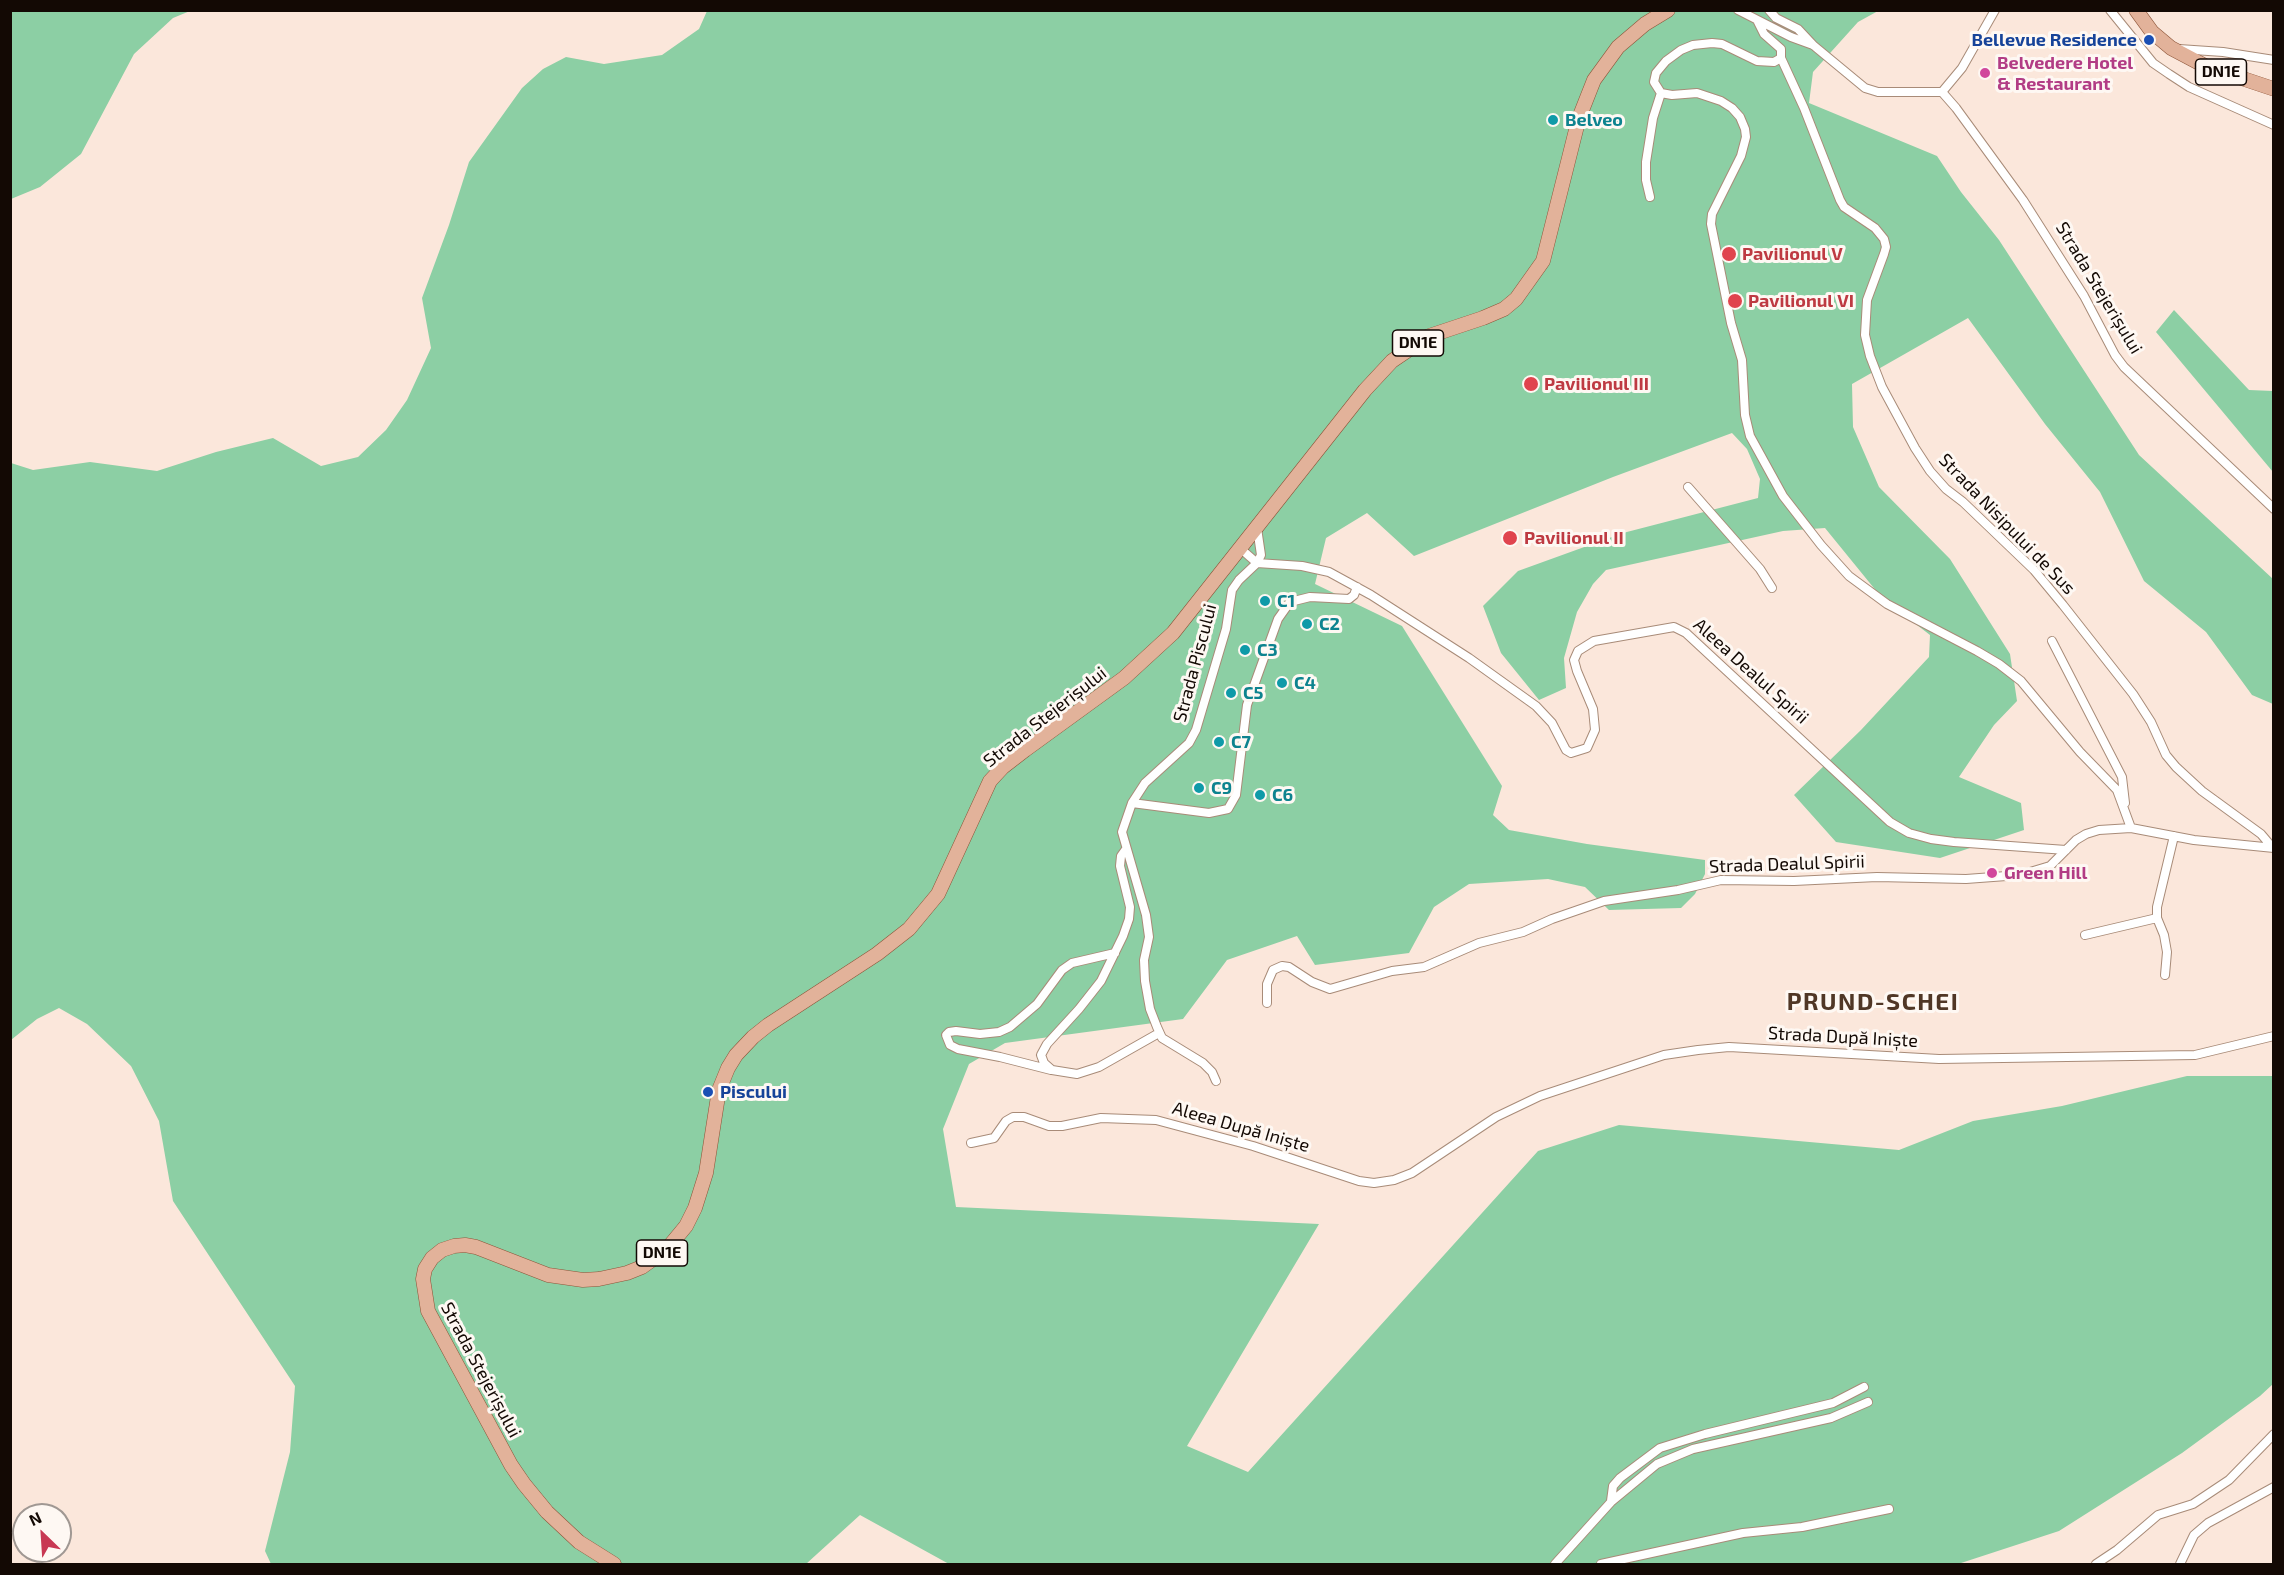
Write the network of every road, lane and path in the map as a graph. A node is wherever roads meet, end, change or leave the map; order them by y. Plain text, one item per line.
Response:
1 (1668, 10) edge
2 (1737, 10) edge
3 (1769, 10) edge
4 (1995, 10) edge
5 (2110, 10) edge
6 (2136, 10) edge
7 (1758, 22) junction
8 (1813, 45) junction
9 (2171, 48) junction
10 (1781, 58) junction
11 (2274, 60) edge
12 (2274, 89) edge
13 (1942, 92) junction
14 (1661, 93) junction
15 (2274, 125) edge
16 (1650, 197) dead end
17 (1688, 487) dead end
18 (2274, 509) edge
19 (1257, 528) junction
20 (1241, 549) junction
21 (1257, 563) junction
22 (1357, 587) junction
23 (1772, 588) dead end
24 (2052, 641) dead end
25 (1132, 803) junction
26 (2125, 809) junction
27 (2131, 828) junction
28 (2174, 836) junction
29 (2273, 847) edge
30 (1126, 849) junction
31 (2066, 850) junction
32 (2157, 918) junction
33 (2085, 935) dead end
34 (1115, 953) junction
35 (2165, 975) dead end
36 (1267, 1003) dead end
37 (1159, 1033) junction
38 (2274, 1036) edge
39 (1052, 1070) junction
40 (1216, 1082) dead end
41 (972, 1143) dead end
42 (1433, 1159) joint
43 (1864, 1387) dead end
44 (1868, 1402) dead end
45 (2274, 1434) edge
46 (2274, 1487) edge
47 (1611, 1502) junction
48 (1889, 1509) dead end
49 (614, 1564) edge
50 (1555, 1564) edge
51 (1601, 1564) edge
52 (2096, 1564) edge
53 (2180, 1564) edge

1 - 19 main road, Strada Stejerișului / DN1E
2 - 7 street
3 - 8 street
4 - 13 street
5 - 15 street
6 - 9 main road, DN1E
7 - 8 street
7 - 10 street, Strada Nisipului de Sus
8 - 13 street
9 - 11 street
9 - 12 main road, DN1E
10 - 14 street
10 - 29 street, Strada Nisipului de Sus
13 - 18 street, Strada Stejerișului
14 - 16 street
14 - 26 street
17 - 23 street
19 - 20 main road, Strada Stejerișului / DN1E
19 - 21 street
20 - 21 street
20 - 49 main road, Strada Stejerișului / DN1E
21 - 22 street, Aleea Dealul Spirii
21 - 25 street, Strada Piscului
22 - 25 street
22 - 31 street, Aleea Dealul Spirii
24 - 26 street
25 - 30 street, Strada Piscului
26 - 27 street
27 - 28 street, Strada Dealul Spirii
27 - 31 street, Strada Dealul Spirii
28 - 29 street, Strada Dealul Spirii
28 - 32 street
30 - 34 street
30 - 37 street, Strada Piscului
31 - 36 street, Strada Dealul Spirii
32 - 33 street
32 - 35 street
34 - 39 street
34 - 39 street
37 - 39 street
37 - 40 street
38 - 42 street, Strada După Iniște
41 - 42 street, Aleea După Iniște
43 - 47 street
44 - 47 street
45 - 52 street
46 - 53 street
47 - 50 street
48 - 51 street

